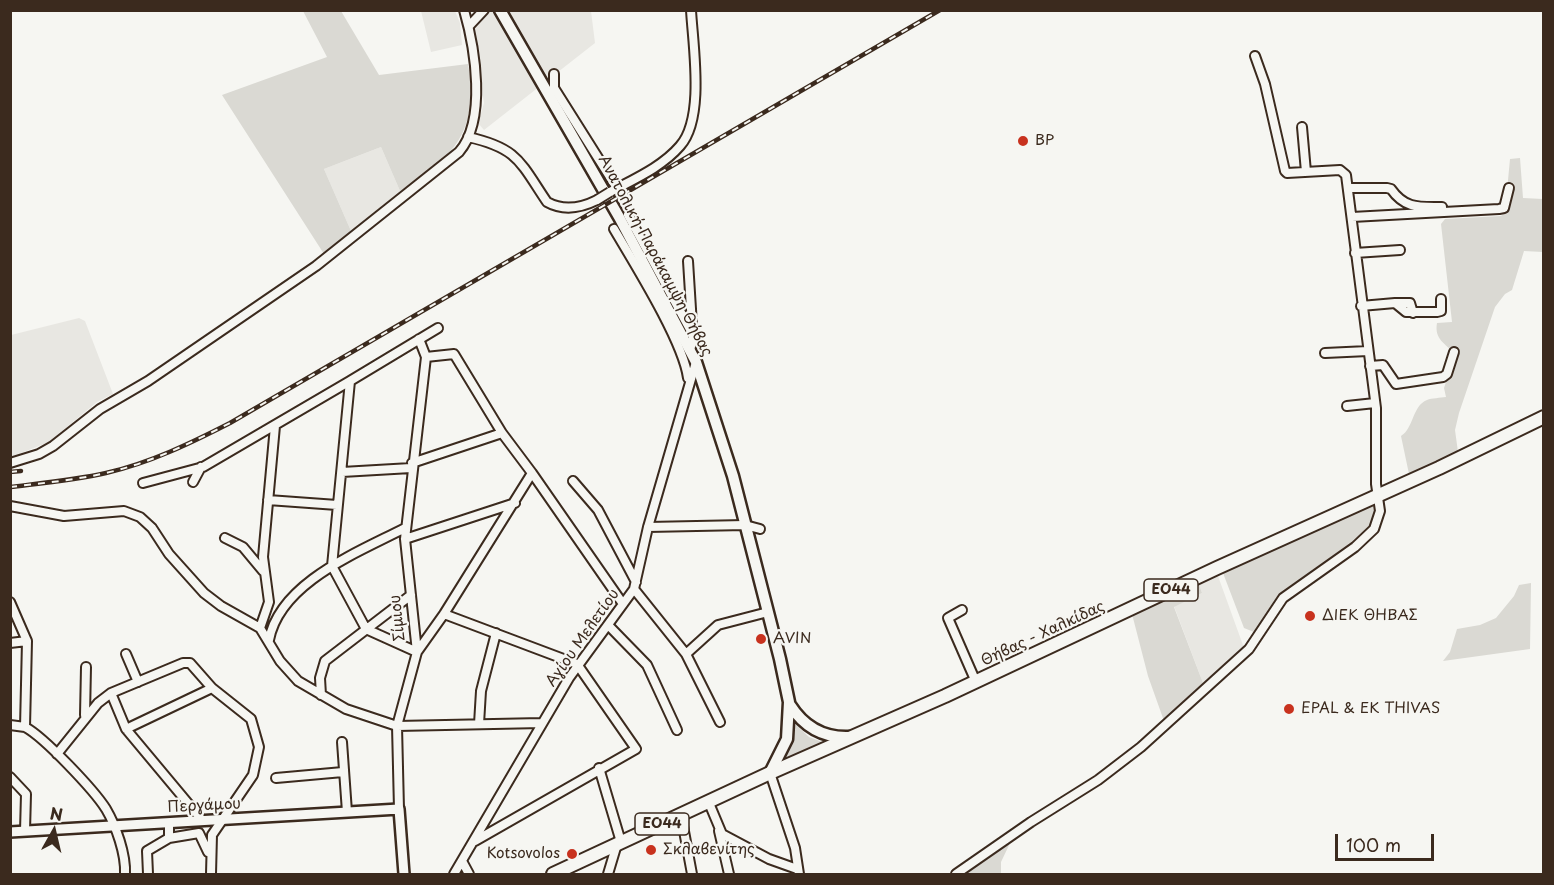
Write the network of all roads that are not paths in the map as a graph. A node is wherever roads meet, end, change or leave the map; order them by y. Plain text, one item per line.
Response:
1 (464, 10) edge
2 (484, 10) edge
3 (500, 10) edge
4 (691, 10) edge
5 (469, 26) junction
6 (1255, 56) dead end
7 (554, 74) dead end
8 (1302, 127) dead end
9 (468, 137) junction
10 (1306, 172) junction
11 (1348, 188) junction
12 (1509, 188) dead end
13 (614, 190) junction
14 (1442, 206) junction
15 (628, 215) dead end
16 (1352, 217) junction
17 (614, 229) dead end
18 (1400, 250) dead end
19 (1355, 253) junction
20 (688, 261) dead end
21 (1442, 299) dead end
22 (1361, 306) junction
23 (438, 328) dead end
24 (692, 333) junction
25 (419, 339) junction
26 (690, 349) junction
27 (1368, 351) junction
28 (1454, 352) dead end
29 (1325, 353) dead end
30 (426, 357) junction
31 (696, 362) junction
32 (1370, 366) junction
33 (350, 381) junction
34 (688, 381) junction
35 (1375, 403) junction
36 (1347, 406) dead end
37 (1544, 417) edge
38 (275, 426) junction
39 (502, 433) junction
40 (10, 464) edge
41 (412, 465) junction
42 (201, 467) junction
43 (342, 472) junction
44 (532, 473) junction
45 (573, 481) dead end
46 (193, 482) dead end
47 (143, 483) dead end
48 (1378, 494) junction
49 (268, 500) junction
50 (515, 502) junction
51 (338, 505) junction
52 (10, 506) edge
53 (745, 525) junction
54 (648, 527) junction
55 (405, 528) junction
56 (760, 529) dead end
57 (225, 538) dead end
58 (405, 539) junction
59 (332, 566) junction
60 (263, 571) junction
61 (635, 586) junction
62 (411, 595) junction
63 (10, 602) edge
64 (623, 604) junction
65 (962, 610) dead end
66 (768, 612) junction
67 (444, 614) junction
68 (609, 626) junction
69 (260, 628) junction
70 (366, 629) junction
71 (496, 633) junction
72 (269, 640) junction
73 (27, 641) junction
74 (10, 643) edge
75 (417, 652) junction
76 (126, 654) dead end
77 (686, 654) junction
78 (578, 664) junction
79 (86, 667) dead end
80 (138, 682) junction
81 (976, 682) junction
82 (212, 688) junction
83 (111, 693) junction
84 (321, 695) junction
85 (789, 702) junction
86 (85, 715) junction
87 (720, 722) dead end
88 (542, 723) junction
89 (479, 724) junction
90 (10, 725) edge
91 (397, 726) junction
92 (25, 727) junction
93 (126, 729) junction
94 (677, 730) dead end
95 (853, 737) junction
96 (342, 742) dead end
97 (57, 754) junction
98 (599, 768) junction
99 (343, 772) junction
100 (770, 773) junction
101 (10, 777) edge
102 (276, 778) dead end
103 (709, 803) junction
104 (399, 809) junction
105 (347, 812) junction
106 (681, 815) junction
107 (221, 819) junction
108 (202, 820) junction
109 (168, 823) junction
110 (114, 826) junction
111 (25, 831) junction
112 (719, 831) junction
113 (10, 832) edge
114 (169, 838) junction
115 (474, 842) junction
116 (619, 843) junction
117 (210, 856) junction
118 (462, 861) junction
119 (798, 872) edge
120 (125, 874) edge
121 (148, 874) edge
122 (211, 874) edge
123 (404, 874) edge
124 (454, 874) edge
125 (469, 874) edge
126 (553, 874) edge
127 (608, 874) edge
128 (692, 874) edge
129 (729, 874) edge
130 (956, 874) edge

1 - 5 street
2 - 5 street
3 - 26 main road, Ανατολική Παράκαμψη Θήβας
4 - 13 street
5 - 9 street
6 - 10 street
7 - 13 street
8 - 10 street
9 - 13 street, bridge
9 - 40 street
10 - 11 street
11 - 14 street
11 - 16 street
12 - 14 street
14 - 16 street
15 - 24 street
16 - 19 street
17 - 34 street
18 - 19 street
19 - 22 street
20 - 24 street
21 - 22 street
22 - 27 street
23 - 25 street
24 - 26 street
25 - 30 street
25 - 33 street
26 - 31 main road, Ανατολική Παράκαμψη Θήβας
27 - 29 street
27 - 32 street
28 - 32 street
30 - 39 street
30 - 41 street, Σίμιου
31 - 34 street, Αγίου Μελετίου
31 - 53 main road, Ανατολική Παράκαμψη Θήβας
32 - 35 street
33 - 38 street
33 - 43 street
34 - 54 street, Αγίου Μελετίου
35 - 36 street
35 - 48 street
37 - 48 main road, Θήβας - Χαλκίδας / ΕΟ44
38 - 42 street
38 - 49 street
39 - 41 street
39 - 44 street
41 - 43 street
41 - 55 street, Σίμιου
42 - 46 street
42 - 47 street
43 - 51 street
44 - 50 street
44 - 64 street
45 - 61 street
48 - 81 main road, Θήβας - Χαλκίδας / ΕΟ44
48 - 130 street
49 - 51 street
49 - 60 street
50 - 58 street
50 - 67 street
51 - 59 street
52 - 69 street
53 - 54 street
53 - 56 street
53 - 66 main road, Ανατολική Παράκαμψη Θήβας
54 - 61 street, Αγίου Μελετίου
55 - 58 street, Σίμιου
55 - 59 street
57 - 60 street
58 - 62 street, Σίμιου
59 - 70 street
59 - 72 street
60 - 69 street
61 - 64 street, Αγίου Μελετίου
61 - 77 street
62 - 70 street
62 - 75 street, Σίμιου
63 - 73 street
64 - 68 street, Αγίου Μελετίου
65 - 81 street
66 - 77 street
66 - 85 main road, Ανατολική Παράκαμψη Θήβας
67 - 71 street
67 - 75 street
68 - 78 street, Αγίου Μελετίου
68 - 94 street
69 - 72 street
70 - 75 street
70 - 84 street
71 - 78 street
71 - 89 street
72 - 84 street
73 - 74 street
73 - 92 street
75 - 91 street, Σίμιου
76 - 80 street
77 - 87 street
78 - 88 street, Αγίου Μελετίου
78 - 98 street
79 - 86 street
80 - 82 street
80 - 83 street
81 - 95 main road, Θήβας - Χαλκίδας / ΕΟ44
82 - 93 street
82 - 107 street
83 - 86 street
83 - 93 street
84 - 91 street
85 - 95 main road
85 - 100 main road, Ανατολική Παράκαμψη Θήβας
86 - 97 street
88 - 89 street
88 - 115 street, Αγίου Μελετίου
89 - 91 street
90 - 92 street
91 - 104 street, Σίμιου
92 - 97 street
93 - 108 street
95 - 100 main road, Θήβας - Χαλκίδας / ΕΟ44
96 - 99 street
97 - 110 street
98 - 115 street
98 - 116 street
99 - 102 street
99 - 105 street
100 - 103 main road, Θήβας - Χαλκίδας / ΕΟ44
100 - 119 street
101 - 111 street
103 - 106 main road, Θήβας - Χαλκίδας / ΕΟ44
103 - 112 street
104 - 105 street, Περγάμου
104 - 123 street, Σίμιου
105 - 107 street, Περγάμου
106 - 116 main road, Θήβας - Χαλκίδας / ΕΟ44
106 - 128 street
107 - 108 street, Περγάμου
107 - 117 street
108 - 109 street, Περγάμου
109 - 110 street, Περγάμου
109 - 114 street
110 - 111 street, Περγάμου
110 - 120 street
111 - 113 street, Περγάμου
112 - 119 street
112 - 129 street
114 - 117 street
114 - 121 street
115 - 118 street, Αγίου Μελετίου
116 - 126 main road, Θήβας - Χαλκίδας / ΕΟ44
116 - 127 street
117 - 122 street
118 - 124 street, Αγίου Μελετίου
118 - 125 street

